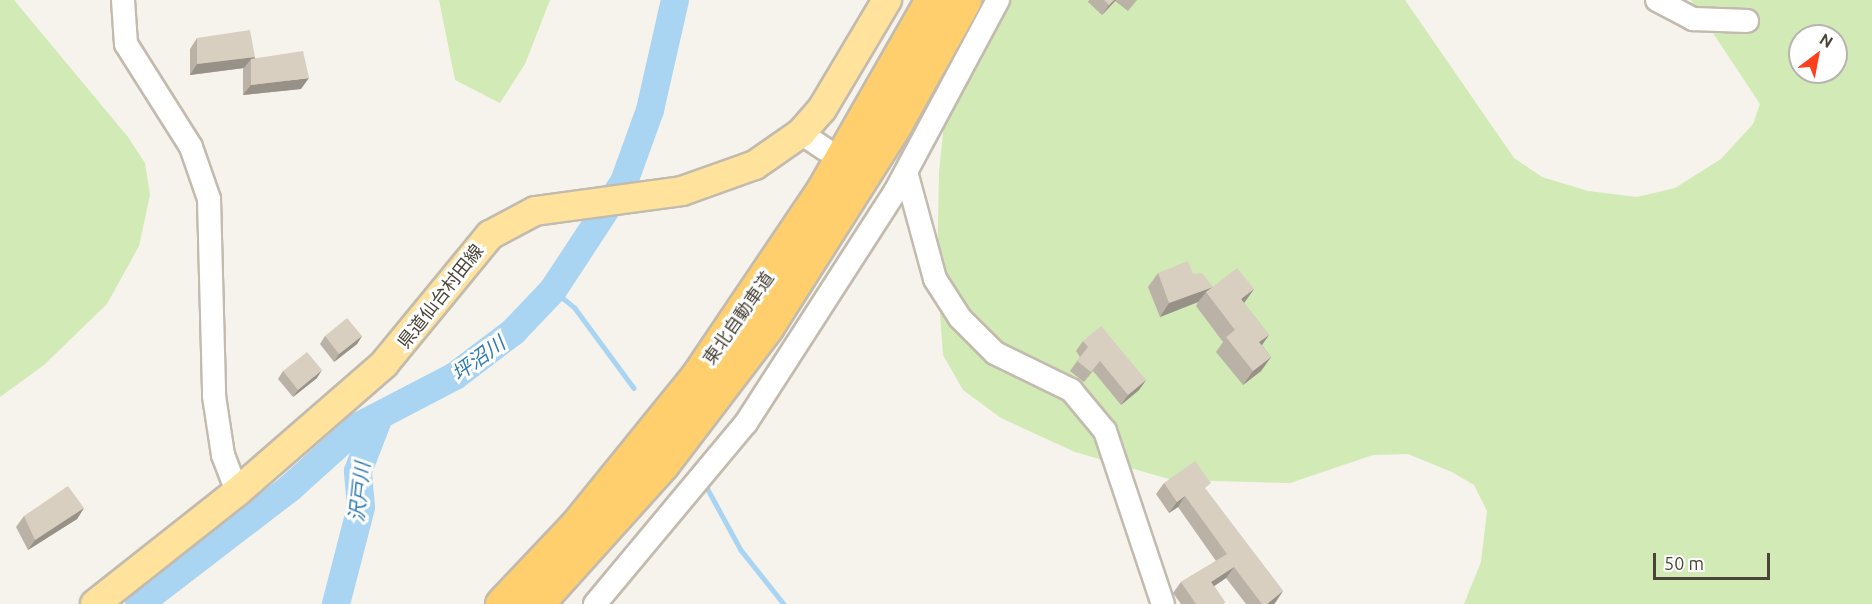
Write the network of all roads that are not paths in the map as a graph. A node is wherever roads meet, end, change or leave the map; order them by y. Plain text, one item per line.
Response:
1 (123, 0) edge
2 (887, 0) edge
3 (932, 0) edge
4 (964, 0) edge
5 (998, 0) edge
6 (1657, 0) edge
7 (1747, 21) dead end
8 (801, 132) junction
9 (825, 148) dead end
10 (906, 172) junction
11 (237, 492) junction
12 (95, 604) edge
13 (502, 604) edge
14 (536, 604) edge
15 (595, 604) edge
16 (1163, 604) edge

1 - 11 street
2 - 8 main road, 県道仙台村田線
3 - 13 highway, 東北自動車道
4 - 14 highway, 東北自動車道
5 - 10 street
6 - 7 street
8 - 9 street
8 - 11 main road, 県道仙台村田線
10 - 15 street
10 - 16 street
11 - 12 main road, 県道仙台村田線

